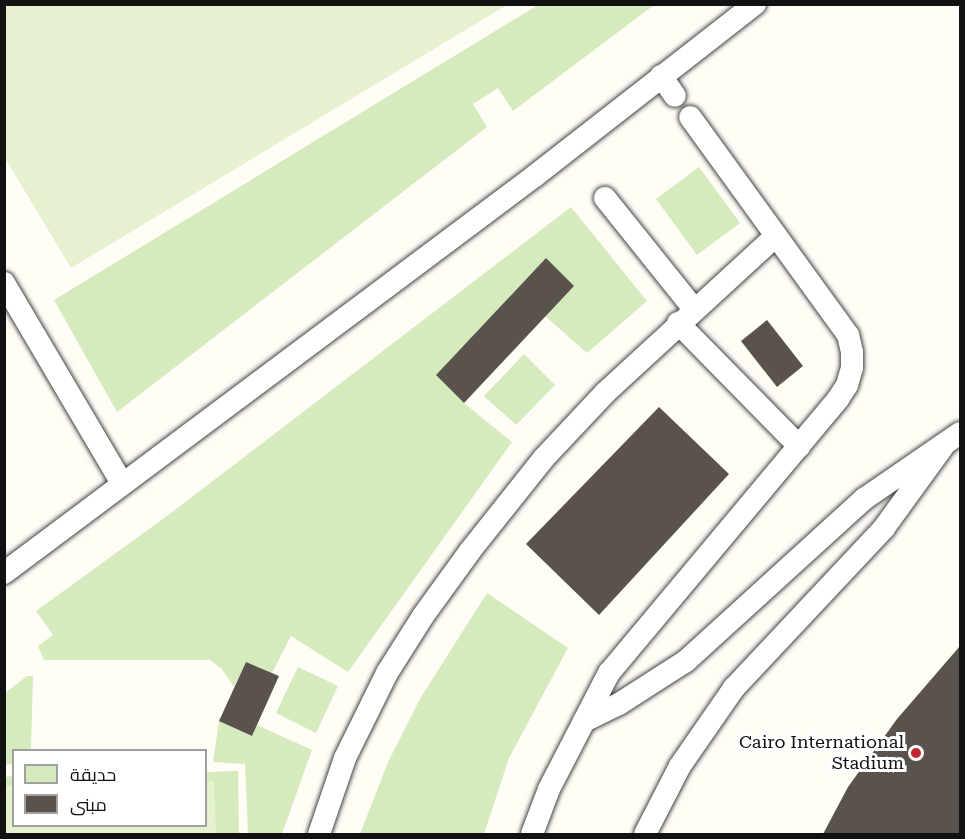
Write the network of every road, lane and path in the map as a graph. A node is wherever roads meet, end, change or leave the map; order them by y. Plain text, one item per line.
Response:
1 (755, 4) edge
2 (661, 76) junction
3 (675, 96) dead end
4 (690, 117) dead end
5 (604, 198) dead end
6 (776, 236) junction
7 (4, 283) edge
8 (686, 316) junction
9 (952, 439) edge
10 (799, 446) junction
11 (122, 483) junction
12 (4, 573) edge
13 (584, 721) junction
14 (319, 834) edge
15 (532, 834) edge
16 (645, 834) edge

1 - 2 lane
2 - 3 lane
2 - 11 lane
4 - 6 lane
5 - 8 lane
6 - 8 lane
6 - 10 lane
7 - 11 lane
8 - 10 lane
8 - 14 lane
9 - 13 lane
9 - 16 lane
10 - 13 lane
11 - 12 lane
13 - 15 lane

